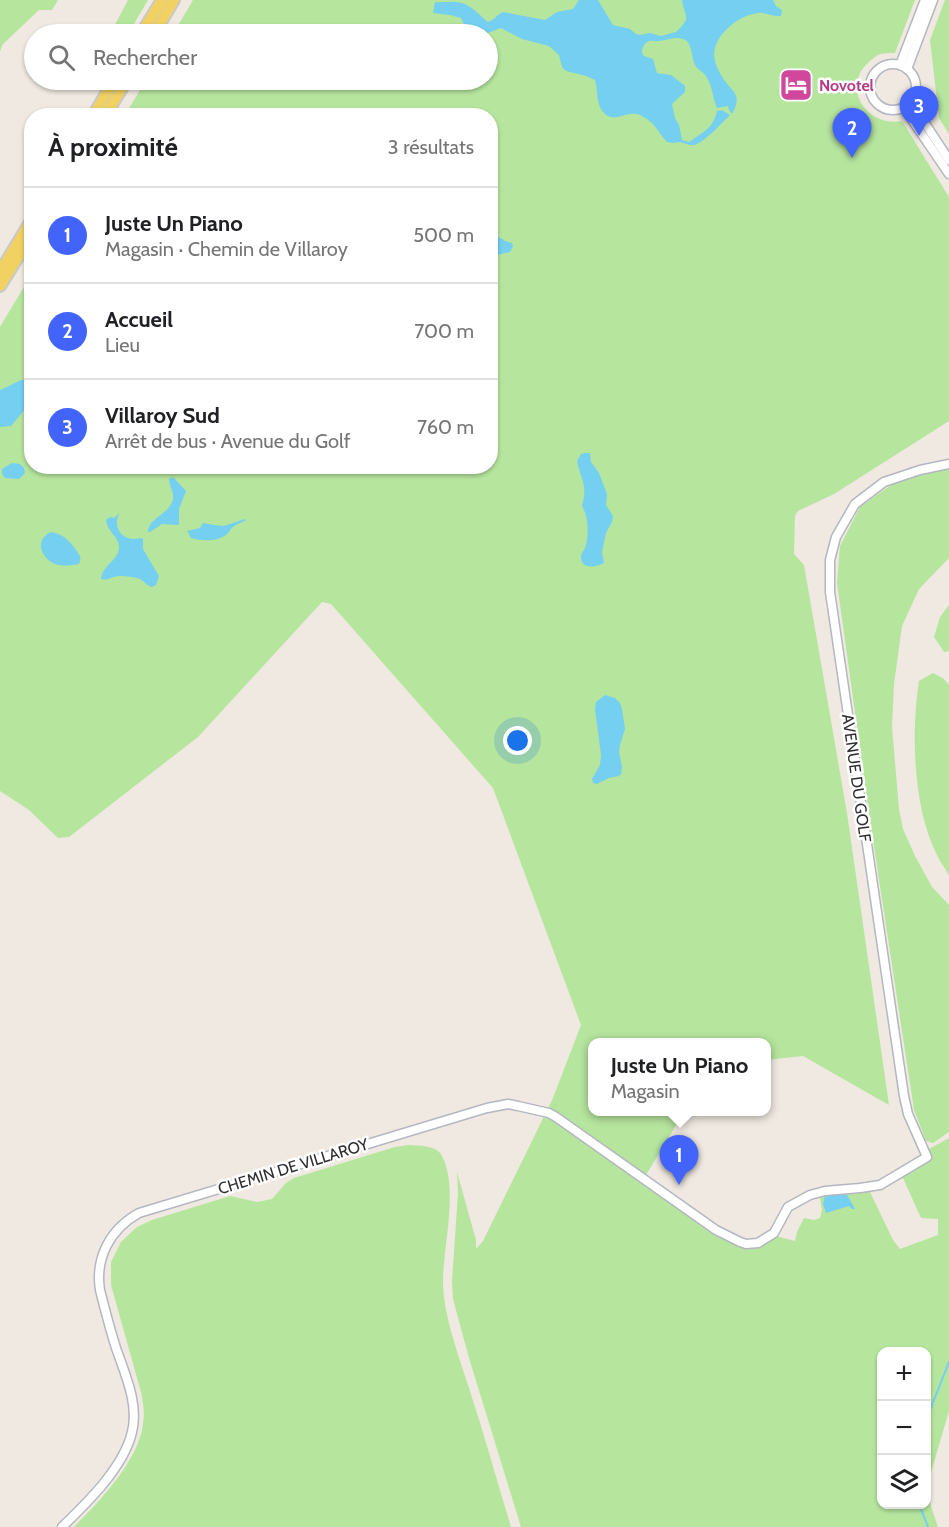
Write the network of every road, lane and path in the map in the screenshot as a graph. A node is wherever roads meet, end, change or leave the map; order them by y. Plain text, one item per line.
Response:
1 (162, 0) edge
2 (174, 0) edge
3 (925, 0) edge
4 (933, 0) edge
5 (147, 24) edge
6 (160, 24) edge
7 (903, 67) junction
8 (108, 90) edge
9 (121, 90) edge
10 (908, 105) junction
11 (98, 108) edge
12 (110, 108) edge
13 (949, 160) edge
14 (949, 174) edge
15 (24, 232) edge
16 (24, 248) edge
17 (0, 272) edge
18 (0, 286) edge
19 (949, 464) edge
20 (763, 1241) joint
21 (62, 1527) edge

1 - 5 main road
2 - 6 main road
3 - 7 street
4 - 7 street
7 - 10 street
7 - 10 street
8 - 11 main road
9 - 12 main road
10 - 13 street
10 - 14 street
15 - 17 main road
16 - 18 main road
19 - 20 street, AVENUE DU GOLF
20 - 21 street, CHEMIN DE VILLAROY

